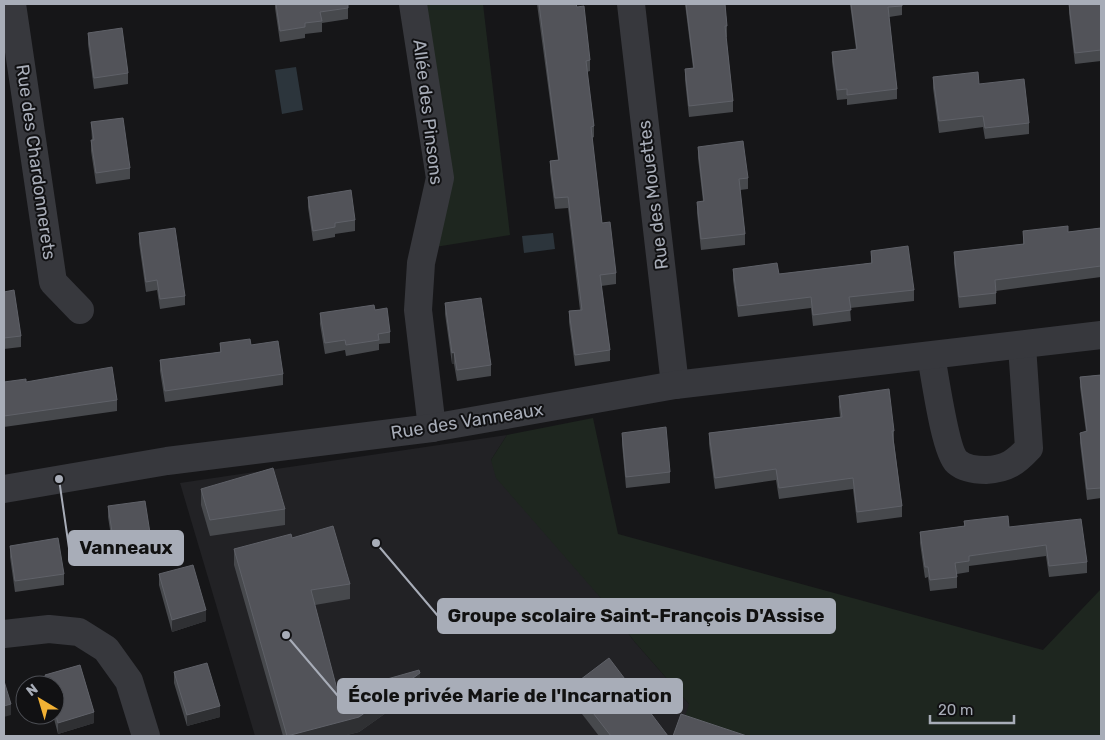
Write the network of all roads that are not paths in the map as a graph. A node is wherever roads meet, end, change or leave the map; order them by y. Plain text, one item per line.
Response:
1 (12, 4) edge
2 (414, 4) edge
3 (631, 4) edge
4 (80, 310) dead end
5 (1101, 336) edge
6 (1022, 346) junction
7 (931, 356) junction
8 (675, 386) junction
9 (432, 428) junction
10 (4, 489) edge
11 (4, 634) edge
12 (146, 736) edge

1 - 4 street, Rue des Chardonnerets
2 - 9 street, Allée des Pinsons
3 - 8 street, Rue des Mouettes
5 - 6 street, Rue des Vanneaux
6 - 7 street, Rue des Vanneaux
6 - 7 street
7 - 8 street, Rue des Vanneaux
8 - 9 street, Rue des Vanneaux
9 - 10 street, Rue des Vanneaux
11 - 12 street

